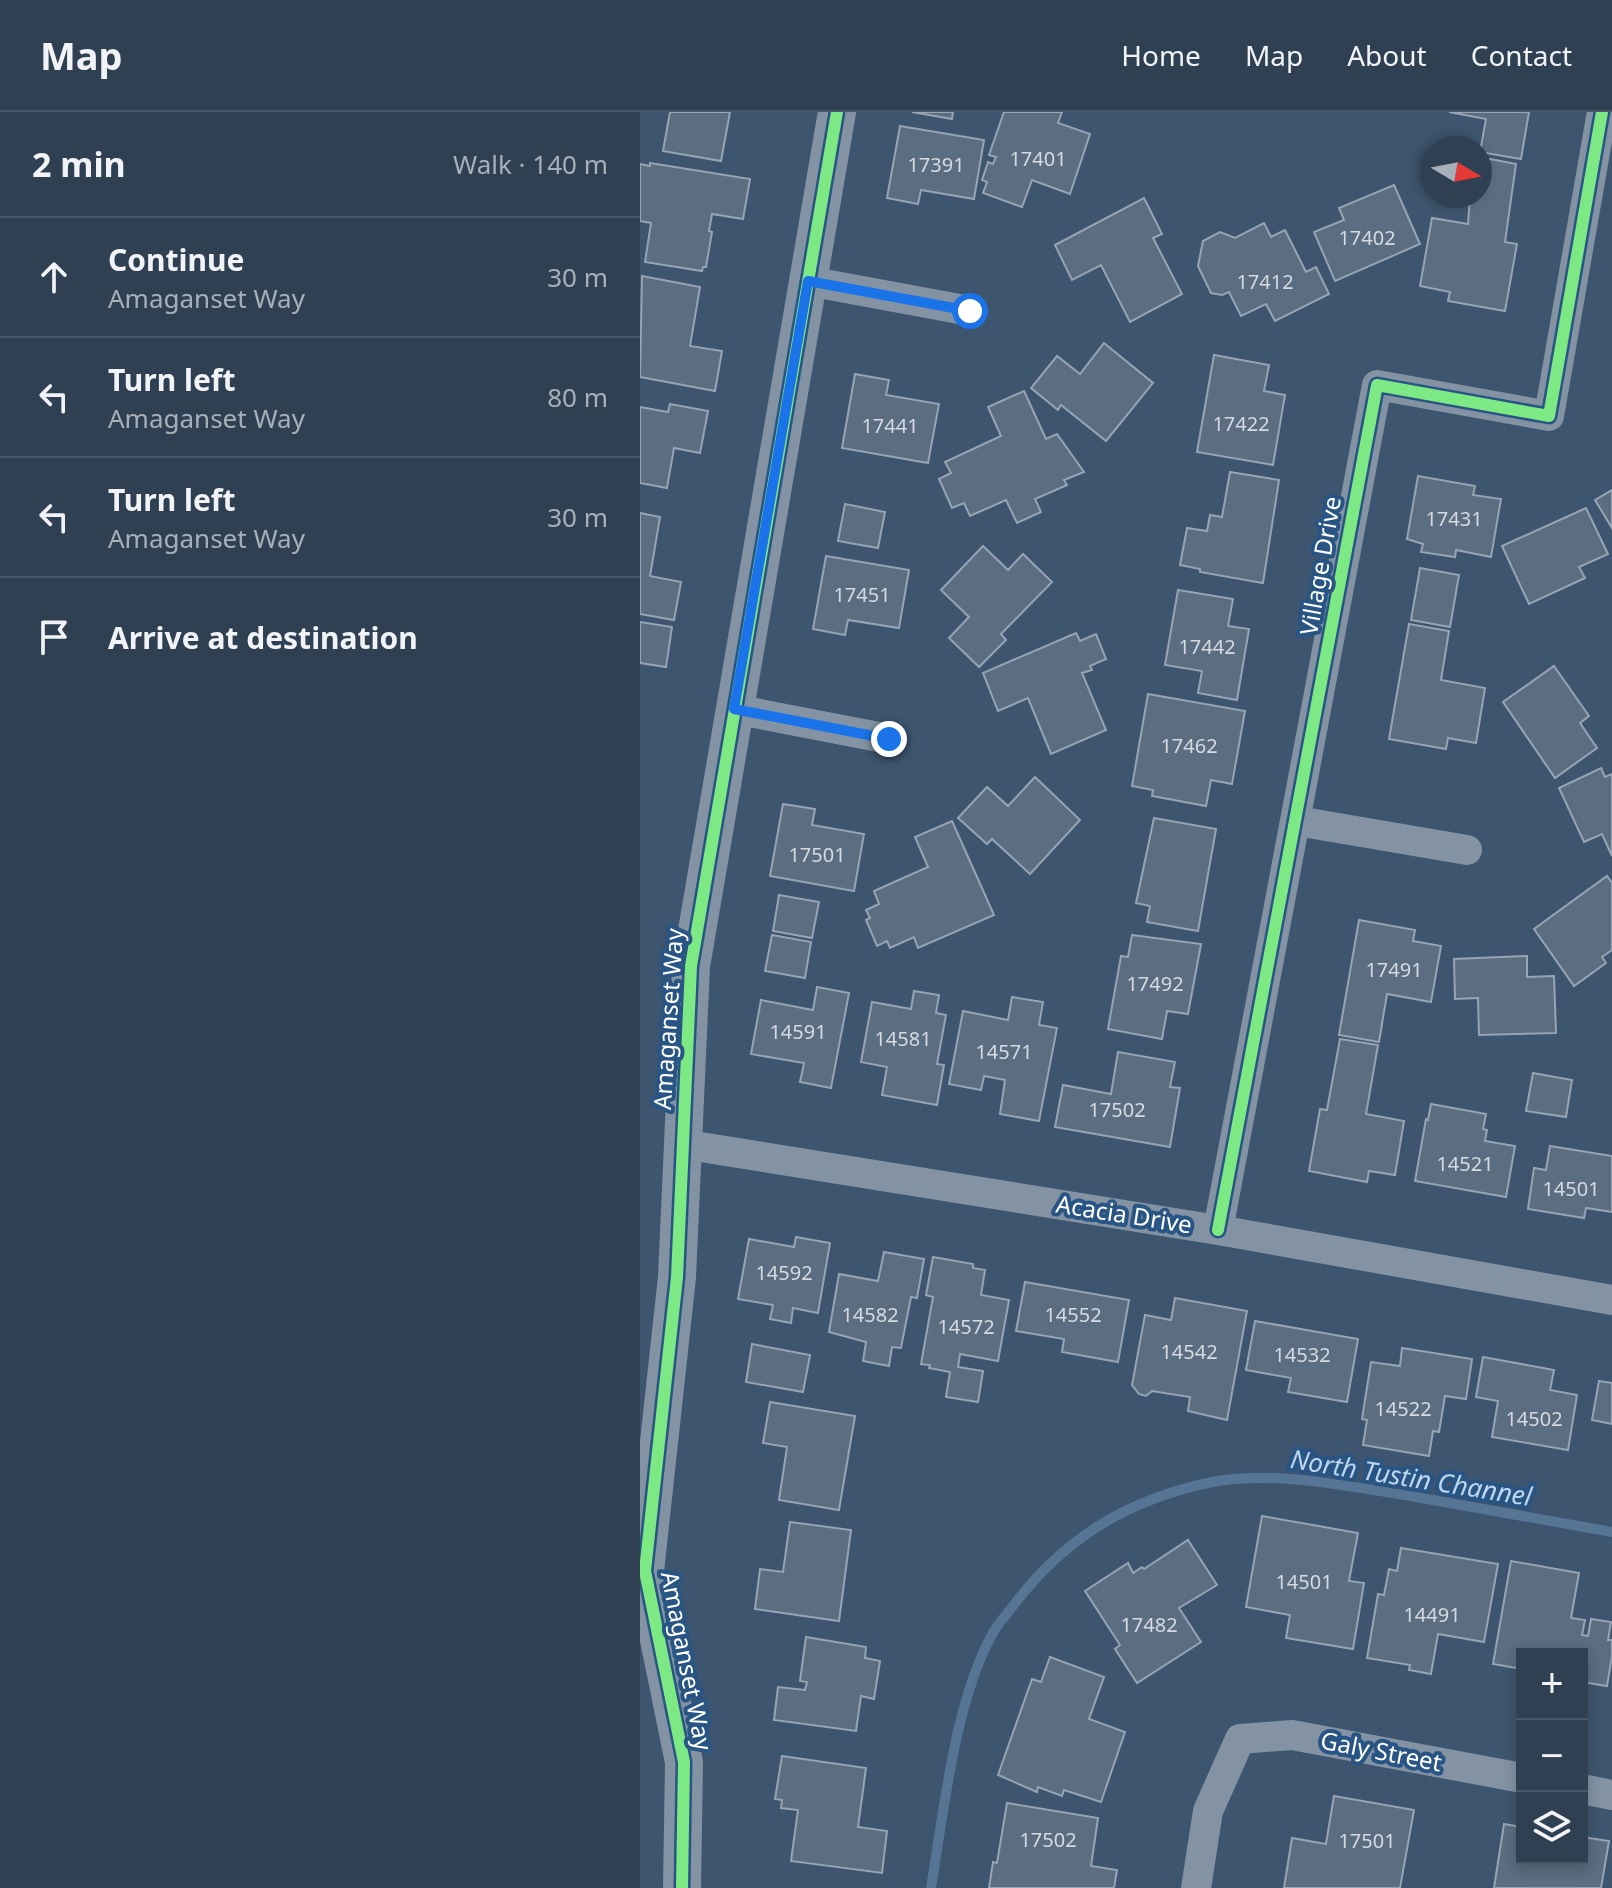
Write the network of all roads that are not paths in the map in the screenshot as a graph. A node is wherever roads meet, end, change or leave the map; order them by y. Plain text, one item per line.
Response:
1 (837, 112) edge
2 (1602, 112) edge
3 (808, 281) junction
4 (970, 311) dead end
5 (734, 709) junction
6 (889, 739) dead end
7 (1297, 821) junction
8 (1467, 850) dead end
9 (682, 1144) junction
10 (1218, 1230) junction
11 (1612, 1300) edge
12 (1516, 1777) edge
13 (1588, 1790) edge
14 (1612, 1795) edge
15 (682, 1888) edge
16 (1196, 1888) edge

1 - 3 street, Amaganset Way
2 - 7 street, Village Drive
3 - 4 street
3 - 5 street, Amaganset Way
5 - 6 street
5 - 9 street, Amaganset Way
7 - 8 street
7 - 10 street, Village Drive
9 - 10 street, Acacia Drive
9 - 15 street, Amaganset Way
10 - 11 street, Acacia Drive
12 - 16 street, Galy Street
13 - 14 street

